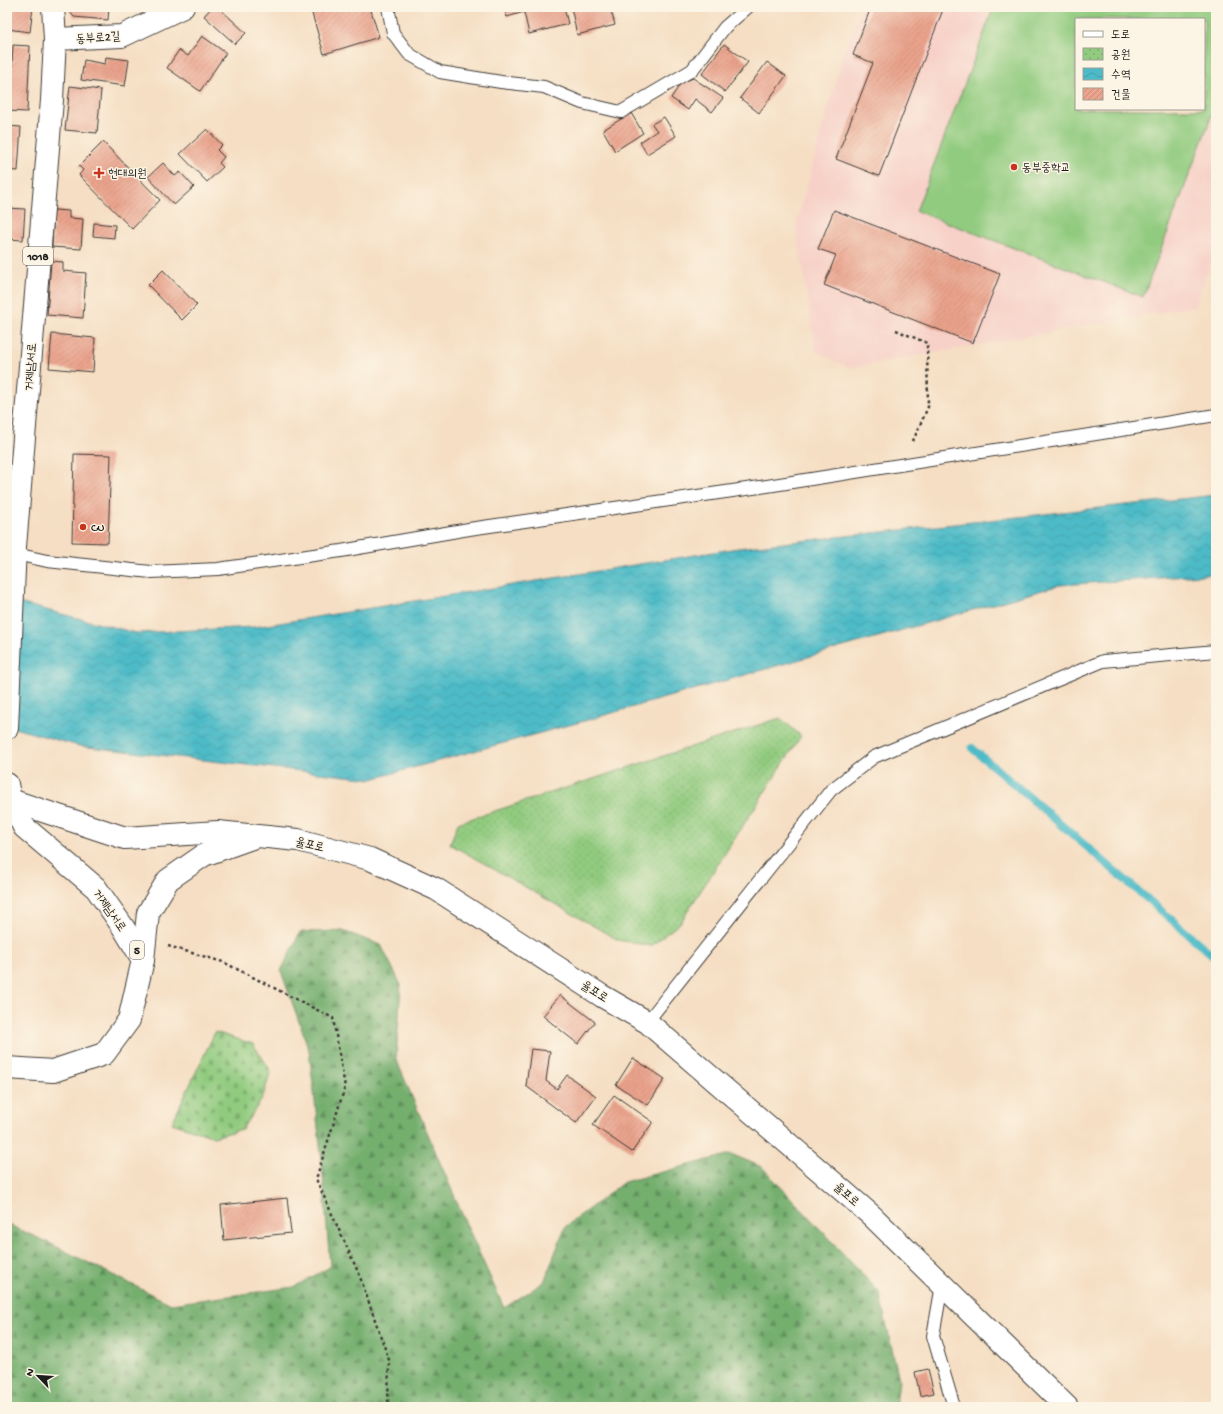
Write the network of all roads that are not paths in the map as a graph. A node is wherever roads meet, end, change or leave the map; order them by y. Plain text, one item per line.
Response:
1 (53, 7) edge
2 (183, 7) edge
3 (388, 7) edge
4 (748, 7) edge
5 (55, 40) junction
6 (1216, 415) edge
7 (13, 502) edge
8 (12, 539) edge
9 (1216, 651) edge
10 (7, 728) edge
11 (9, 792) edge
12 (257, 836) junction
13 (143, 960) junction
14 (647, 1022) junction
15 (7, 1068) edge
16 (942, 1285) junction
17 (954, 1407) edge
18 (1067, 1407) edge

1 - 5 street, 거제남서로 / 1018
2 - 5 street, 동부로2길
3 - 4 lane
5 - 7 street, 거제남서로 / 1018
6 - 8 lane
7 - 8 street, 거제남서로 / 1018
8 - 10 street, 거제남서로
9 - 14 lane
11 - 12 street, 율포로
11 - 13 street, 거제남서로 / 5
12 - 13 street
12 - 14 street, 율포로
13 - 15 street, 5
14 - 16 street, 율포로
16 - 17 lane
16 - 18 street, 율포로

